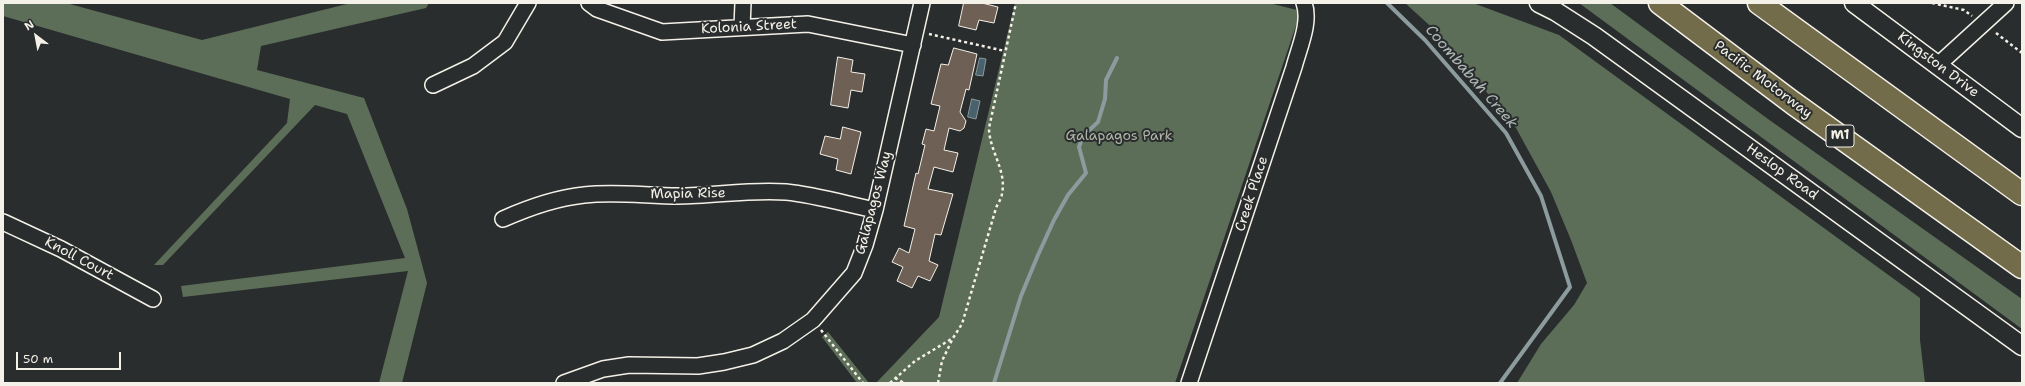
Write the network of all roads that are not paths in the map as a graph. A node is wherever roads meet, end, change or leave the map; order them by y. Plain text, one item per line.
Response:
1 (528, 3) edge
2 (589, 3) edge
3 (743, 3) edge
4 (922, 3) edge
5 (1304, 3) edge
6 (1539, 3) edge
7 (1660, 3) edge
8 (1759, 3) edge
9 (1854, 3) edge
10 (2006, 3) edge
11 (742, 27) junction
12 (914, 38) junction
13 (1938, 65) junction
14 (433, 85) dead end
15 (2022, 128) edge
16 (2022, 194) edge
17 (875, 210) junction
18 (503, 220) dead end
19 (3, 222) edge
20 (2022, 267) edge
21 (153, 299) dead end
22 (2022, 346) edge
23 (564, 383) edge
24 (1189, 383) edge

1 - 14 street
2 - 11 street, Kolonia Street
3 - 11 street
4 - 12 street, Galapagos Way
5 - 24 street, Creek Place
6 - 22 street, Heslop Road
7 - 20 highway, Pacific Motorway / M1
8 - 16 highway
9 - 13 street, Kingston Drive
10 - 13 street
11 - 12 street, Kolonia Street
12 - 17 street, Galapagos Way
13 - 15 street, Kingston Drive
17 - 18 street, Mapia Rise
17 - 23 street, Galapagos Way
19 - 21 street, Knoll Court

